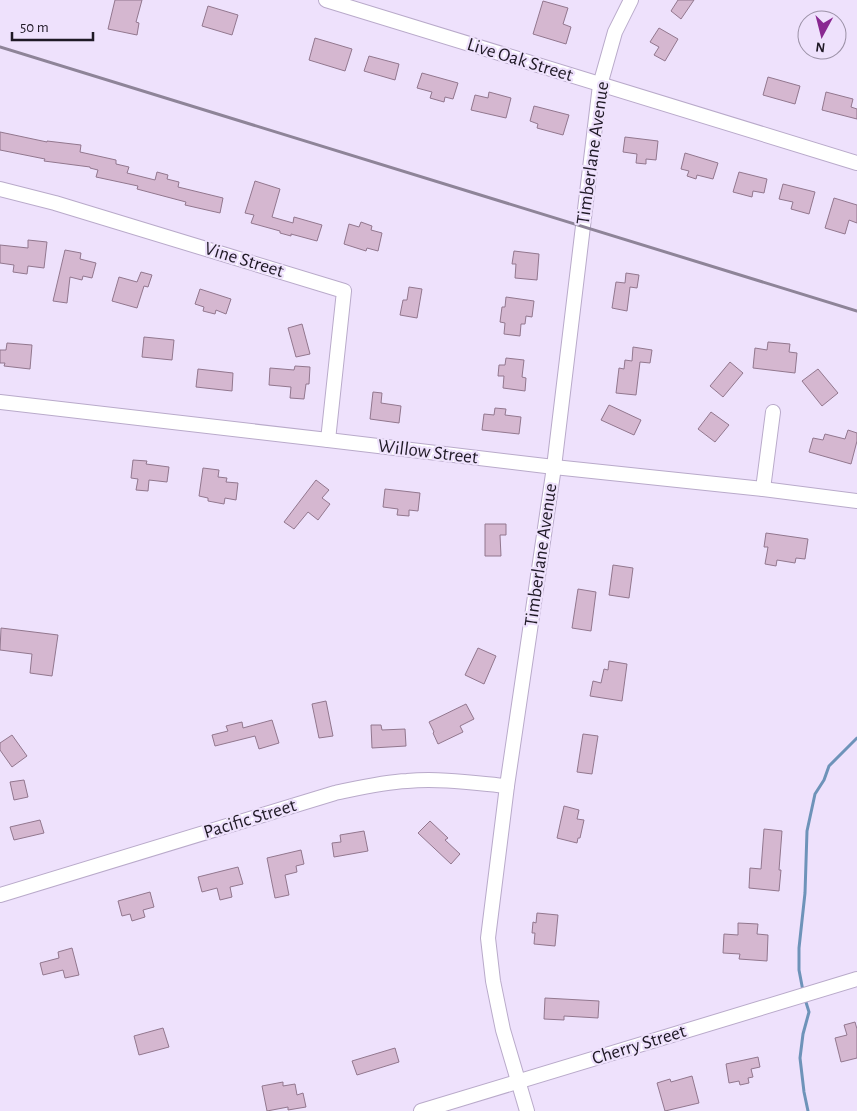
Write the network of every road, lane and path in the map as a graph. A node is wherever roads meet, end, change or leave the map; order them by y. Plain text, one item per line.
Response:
1 (326, 0) edge
2 (631, 0) edge
3 (371, 7) edge
4 (600, 85) junction
5 (857, 164) edge
6 (0, 189) edge
7 (0, 402) edge
8 (773, 412) dead end
9 (328, 440) junction
10 (554, 467) junction
11 (763, 489) junction
12 (857, 500) edge
13 (507, 786) junction
14 (0, 895) edge
15 (857, 979) edge
16 (518, 1082) junction
17 (421, 1111) edge
18 (527, 1111) edge

1 - 3 street, Live Oak Street
2 - 4 street, Timberlane Avenue
3 - 4 street, Live Oak Street
4 - 5 street, Live Oak Street
4 - 10 street, Timberlane Avenue
6 - 9 street, Vine Street
7 - 9 street, Willow Street
8 - 11 street
9 - 10 street, Willow Street
10 - 11 street, Willow Street
10 - 13 street, Timberlane Avenue
11 - 12 street, Willow Street
13 - 14 street, Pacific Street
13 - 16 street, Timberlane Avenue
15 - 16 street, Cherry Street
16 - 17 street, Cherry Street
16 - 18 street, Timberlane Avenue

